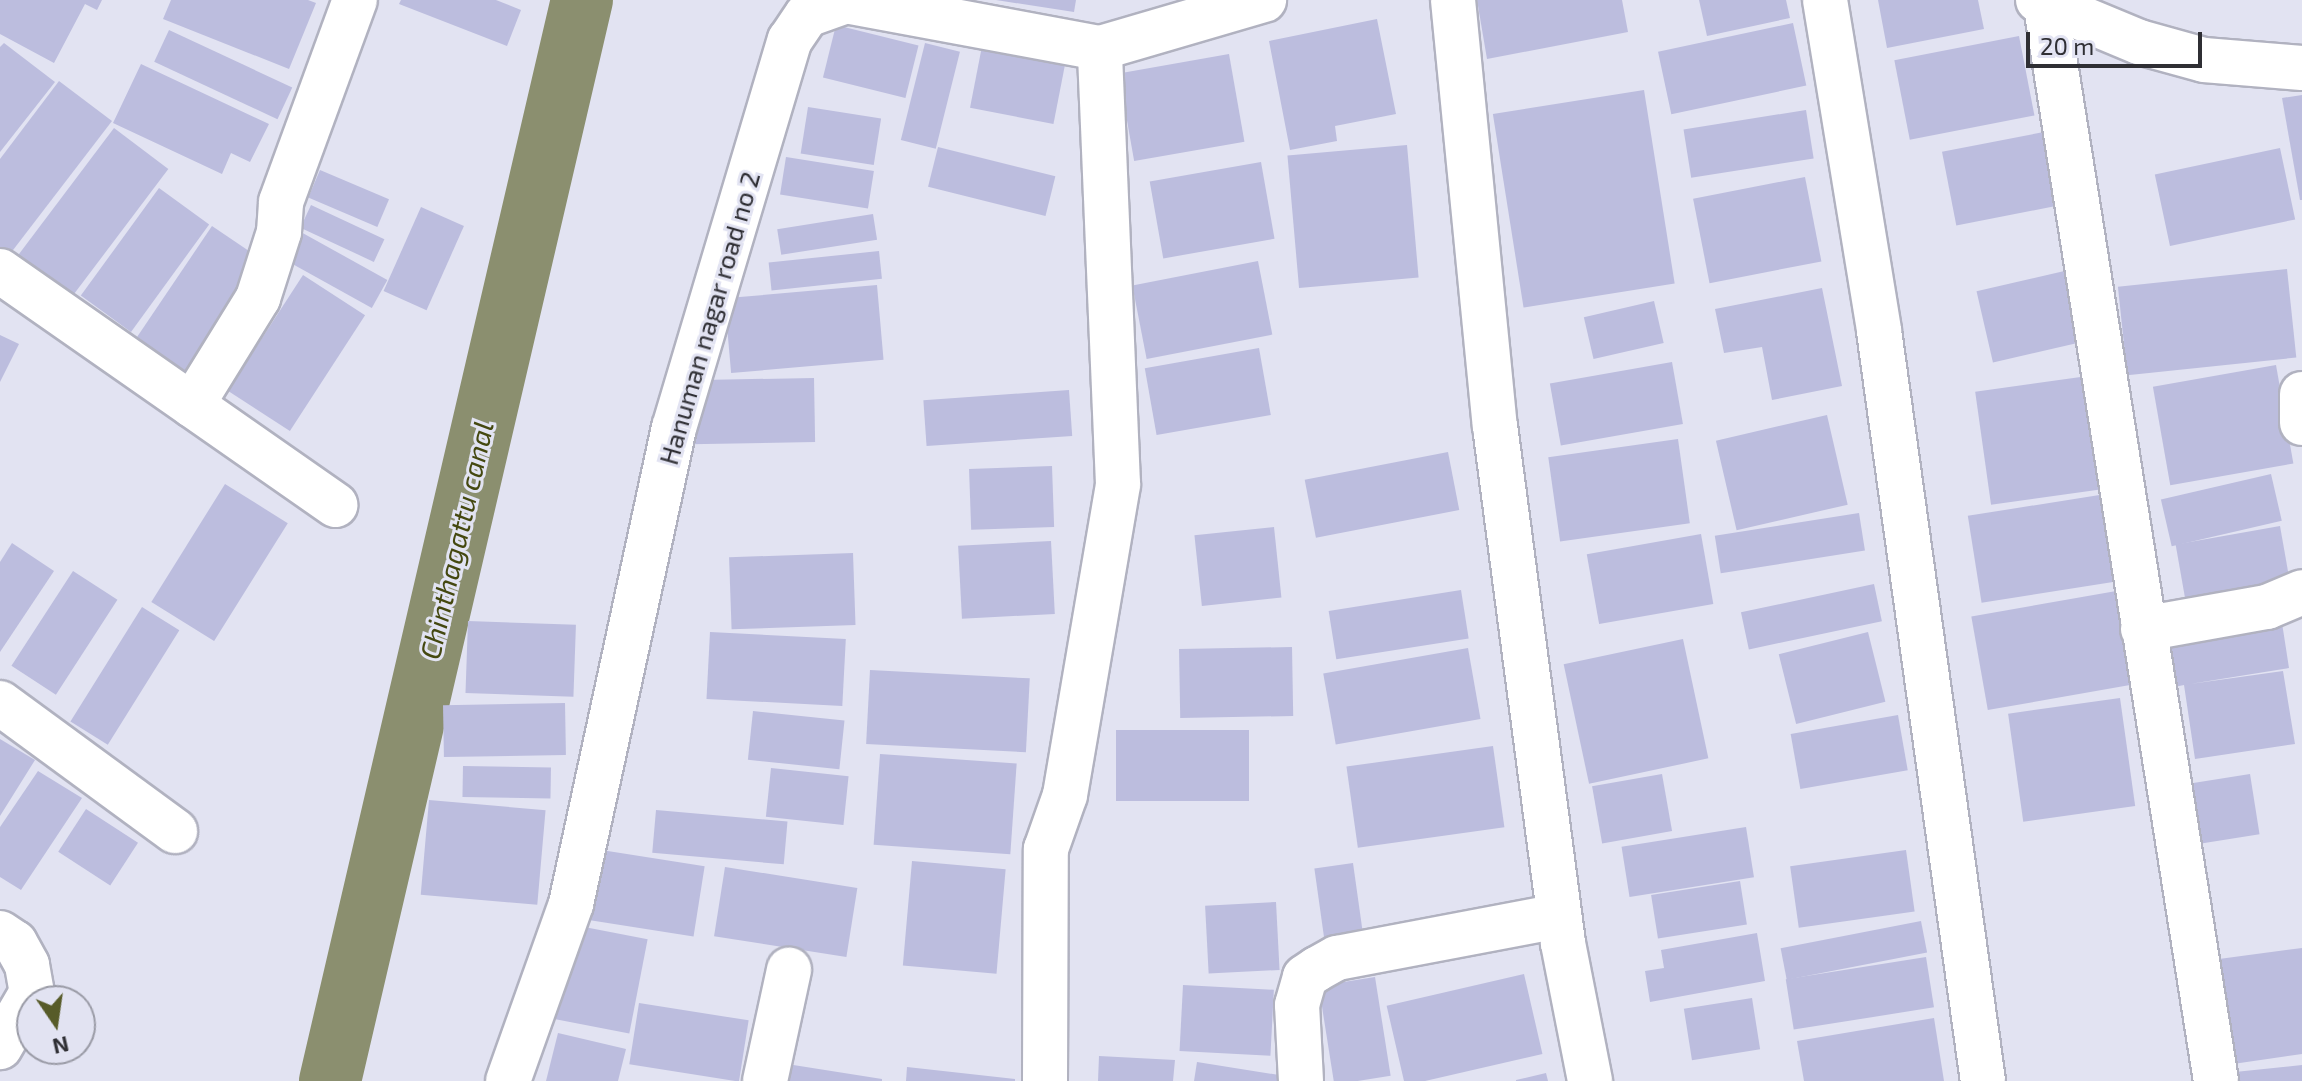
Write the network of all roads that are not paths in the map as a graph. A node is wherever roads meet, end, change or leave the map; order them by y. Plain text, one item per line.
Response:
1 (1264, 0) edge
2 (1453, 0) edge
3 (1825, 0) edge
4 (353, 1) edge
5 (2042, 2) edge
6 (947, 8) edge
7 (1100, 48) junction
8 (2302, 68) edge
9 (0, 271) edge
10 (2302, 394) edge
11 (192, 405) junction
12 (2302, 423) edge
13 (336, 505) dead end
14 (2302, 592) edge
15 (2143, 629) junction
16 (0, 703) edge
17 (175, 831) dead end
18 (1559, 916) junction
19 (0, 933) edge
20 (789, 970) dead end
21 (0, 1047) edge
22 (508, 1081) edge
23 (765, 1081) edge
24 (1045, 1081) edge
25 (1301, 1081) edge
26 (1590, 1081) edge
27 (1983, 1081) edge
28 (2216, 1081) edge

1 - 7 street, Hanuman nagar road no 2
2 - 18 street
3 - 27 street
4 - 11 street
5 - 8 street
5 - 15 street
6 - 7 street, Hanuman nagar road no 2
6 - 22 street, Hanuman nagar road no 2
7 - 24 street
9 - 11 street
10 - 12 street
11 - 13 street
14 - 15 street
15 - 28 street
16 - 17 street
18 - 25 street
18 - 26 street
19 - 21 street
20 - 23 street

